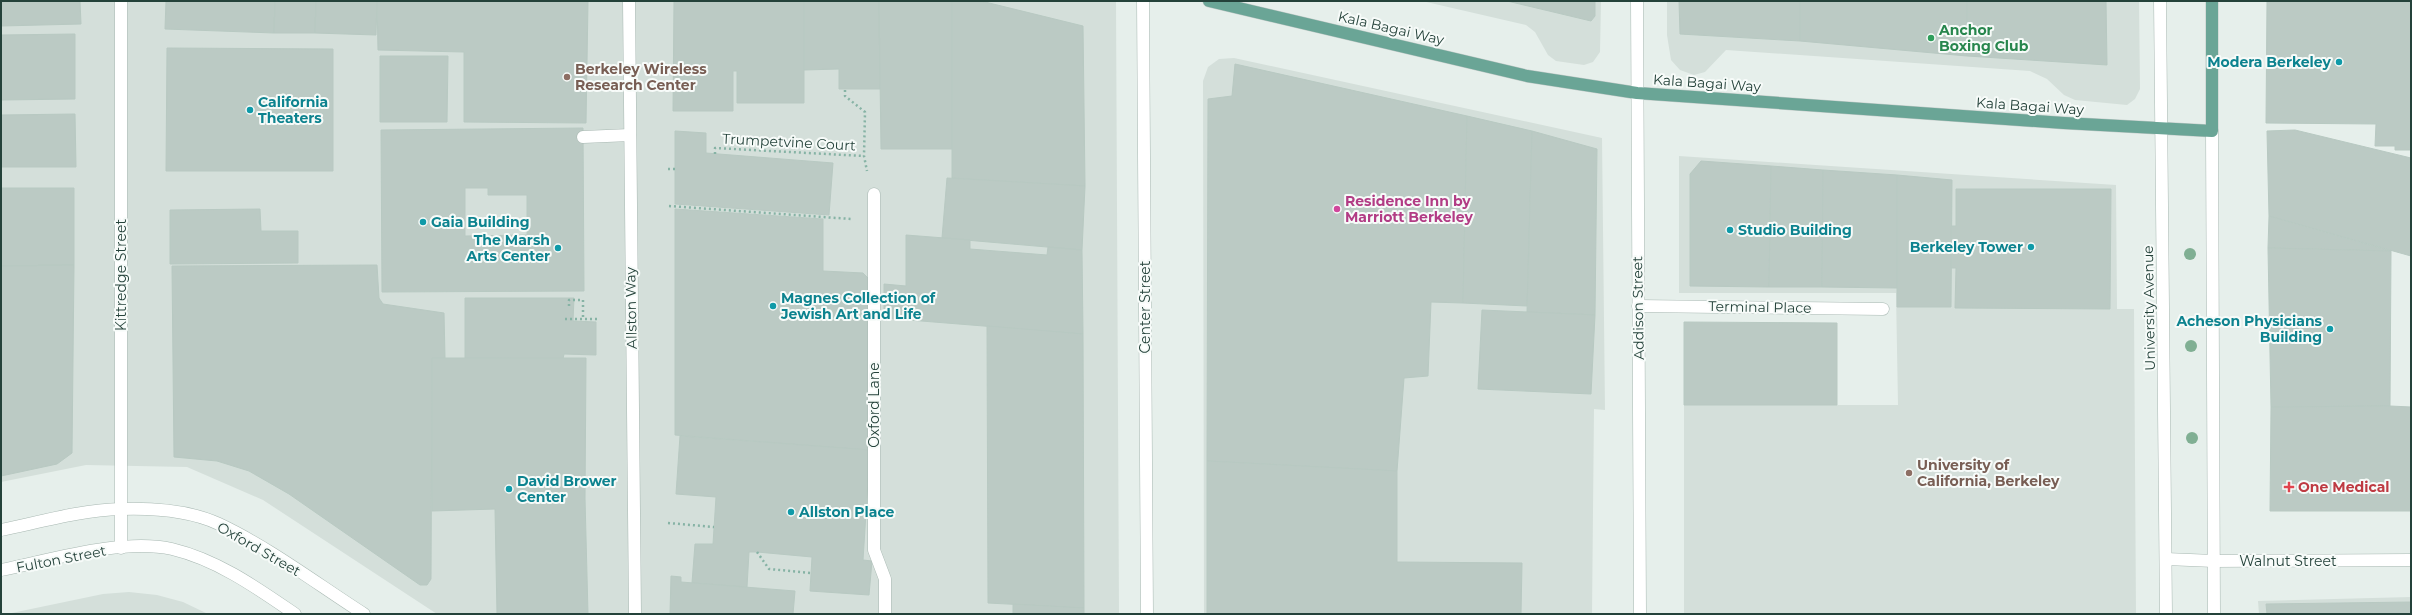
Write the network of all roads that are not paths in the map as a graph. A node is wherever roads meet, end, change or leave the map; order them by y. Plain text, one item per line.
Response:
1 (121, 1) edge
2 (629, 1) edge
3 (1143, 1) edge
4 (1209, 1) edge
5 (1637, 1) edge
6 (2160, 1) edge
7 (2212, 1) edge
8 (1637, 93) junction
9 (2161, 128) junction
10 (2212, 131) junction
11 (630, 135) junction
12 (583, 137) dead end
13 (874, 194) dead end
14 (1638, 306) junction
15 (1883, 309) dead end
16 (121, 509) junction
17 (1, 530) edge
18 (121, 548) junction
19 (2166, 559) junction
20 (2411, 560) edge
21 (2214, 561) junction
22 (1, 570) edge
23 (295, 614) edge
24 (364, 614) edge
25 (635, 614) edge
26 (885, 614) edge
27 (1147, 614) edge
28 (1640, 614) edge
29 (2166, 614) edge
30 (2214, 614) edge

1 - 16 street, Kittredge Street
2 - 11 street, Allston Way
3 - 27 street, Center Street
4 - 8 main road, Kala Bagai Way
5 - 8 street, Addison Street
6 - 9 street, University Avenue
7 - 10 main road
8 - 9 main road, Kala Bagai Way
8 - 14 street, Addison Street
9 - 10 main road, Kala Bagai Way
9 - 19 street, University Avenue
10 - 21 street
11 - 12 street
11 - 25 street, Allston Way
13 - 26 street, Oxford Lane
14 - 15 street, Terminal Place
14 - 28 street, Addison Street
16 - 17 street
16 - 18 street, Kittredge Street
16 - 24 street, Oxford Street
18 - 22 street, Fulton Street
18 - 23 street
19 - 21 street, Walnut Street
19 - 29 street, University Avenue
20 - 21 street, Walnut Street
21 - 30 street

